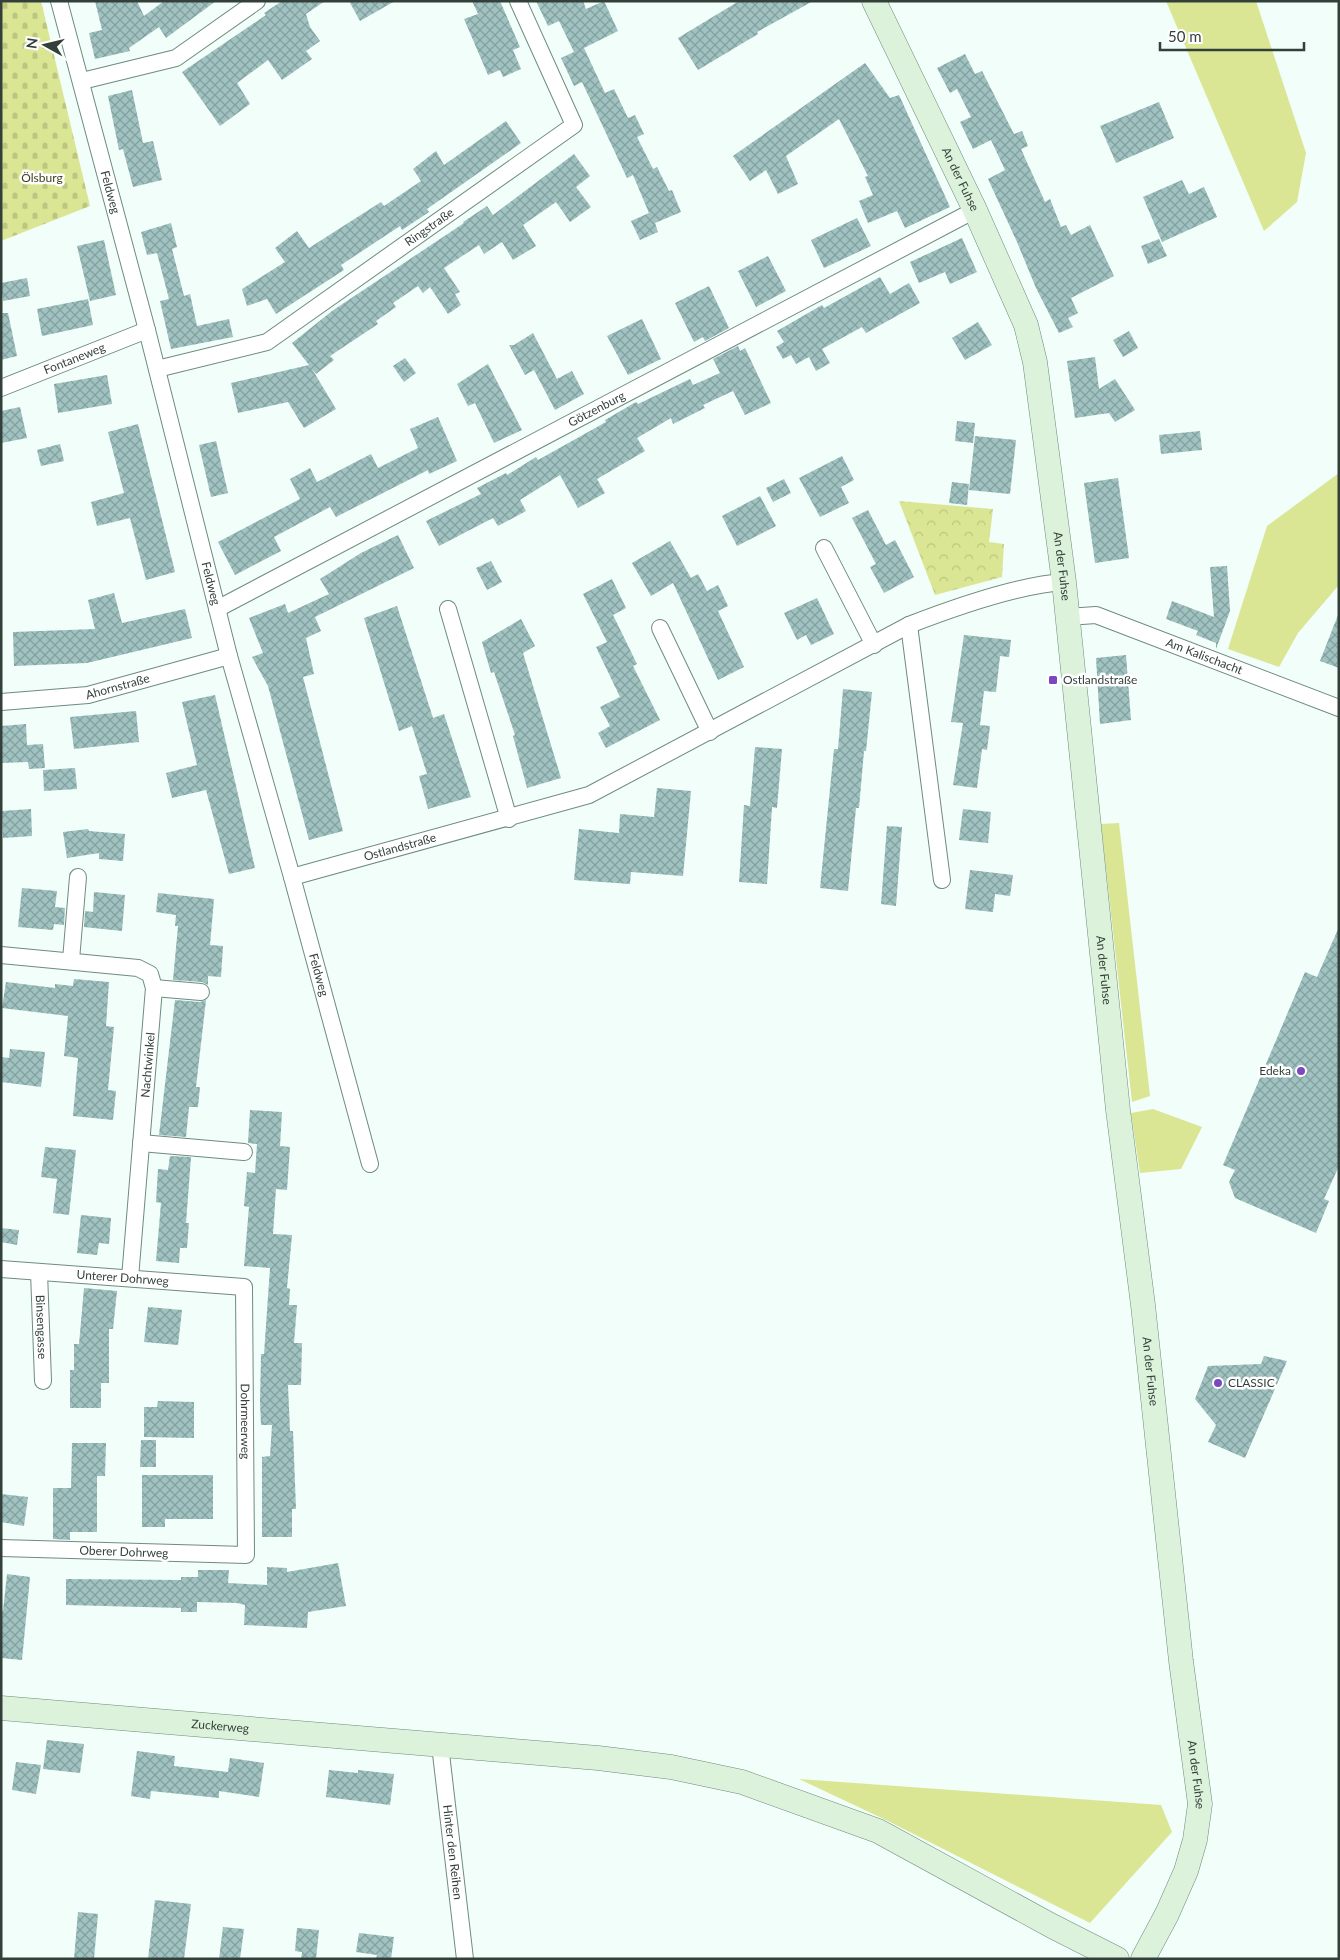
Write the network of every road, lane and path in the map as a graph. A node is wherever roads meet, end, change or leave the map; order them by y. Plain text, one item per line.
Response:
1 (59, 1) edge
2 (257, 1) edge
3 (518, 1) edge
4 (874, 1) edge
5 (82, 81) junction
6 (974, 210) junction
7 (148, 330) junction
8 (157, 368) junction
9 (1, 388) edge
10 (824, 548) dead end
11 (1064, 582) junction
12 (217, 608) junction
13 (448, 609) dead end
14 (1067, 617) junction
15 (909, 626) junction
16 (660, 628) dead end
17 (874, 645) junction
18 (229, 656) junction
19 (1, 702) edge
20 (1339, 708) edge
21 (710, 732) junction
22 (510, 819) junction
23 (78, 877) dead end
24 (292, 877) junction
25 (942, 880) dead end
26 (1, 955) edge
27 (1, 958) edge
28 (70, 960) junction
29 (154, 988) junction
30 (200, 992) dead end
31 (141, 1143) junction
32 (244, 1152) dead end
33 (370, 1164) dead end
34 (1, 1269) edge
35 (39, 1272) junction
36 (130, 1278) junction
37 (244, 1287) joint
38 (43, 1381) dead end
39 (1, 1548) edge
40 (246, 1555) joint
41 (1, 1708) edge
42 (440, 1745) junction
43 (465, 1959) edge
44 (1117, 1959) edge
45 (1143, 1959) edge

1 - 5 street, Feldweg
2 - 5 street
3 - 8 street, Ringstraße
4 - 6 street, An der Fuhse
5 - 7 street, Feldweg
6 - 11 street, An der Fuhse
6 - 12 street, Götzenburg
7 - 8 street, Feldweg
7 - 9 street, Fontaneweg
8 - 12 street, Feldweg
10 - 17 street
11 - 14 street, An der Fuhse
11 - 15 street, Ostlandstraße
12 - 18 street, Feldweg
13 - 22 street
14 - 20 street, Am Kalischacht
14 - 45 street, An der Fuhse
15 - 17 street, Ostlandstraße
15 - 25 street
16 - 21 street
17 - 21 street, Ostlandstraße
18 - 19 street, Ahornstraße
18 - 24 street, Feldweg
21 - 22 street, Ostlandstraße
22 - 24 street, Ostlandstraße
23 - 28 street
24 - 33 street, Feldweg
26 - 27 street
26 - 28 street
28 - 29 street
29 - 30 street
29 - 31 street, Nachtwinkel
31 - 32 street
31 - 36 street, Nachtwinkel
34 - 35 street, Unterer Dohrweg
35 - 36 street, Unterer Dohrweg
35 - 38 street, Binsengasse
36 - 37 street, Unterer Dohrweg
37 - 40 street, Dohrmeerweg
39 - 40 street, Oberer Dohrweg
41 - 42 street, Zuckerweg
42 - 43 street, Hinter den Reihen
42 - 44 street, Zuckerweg

